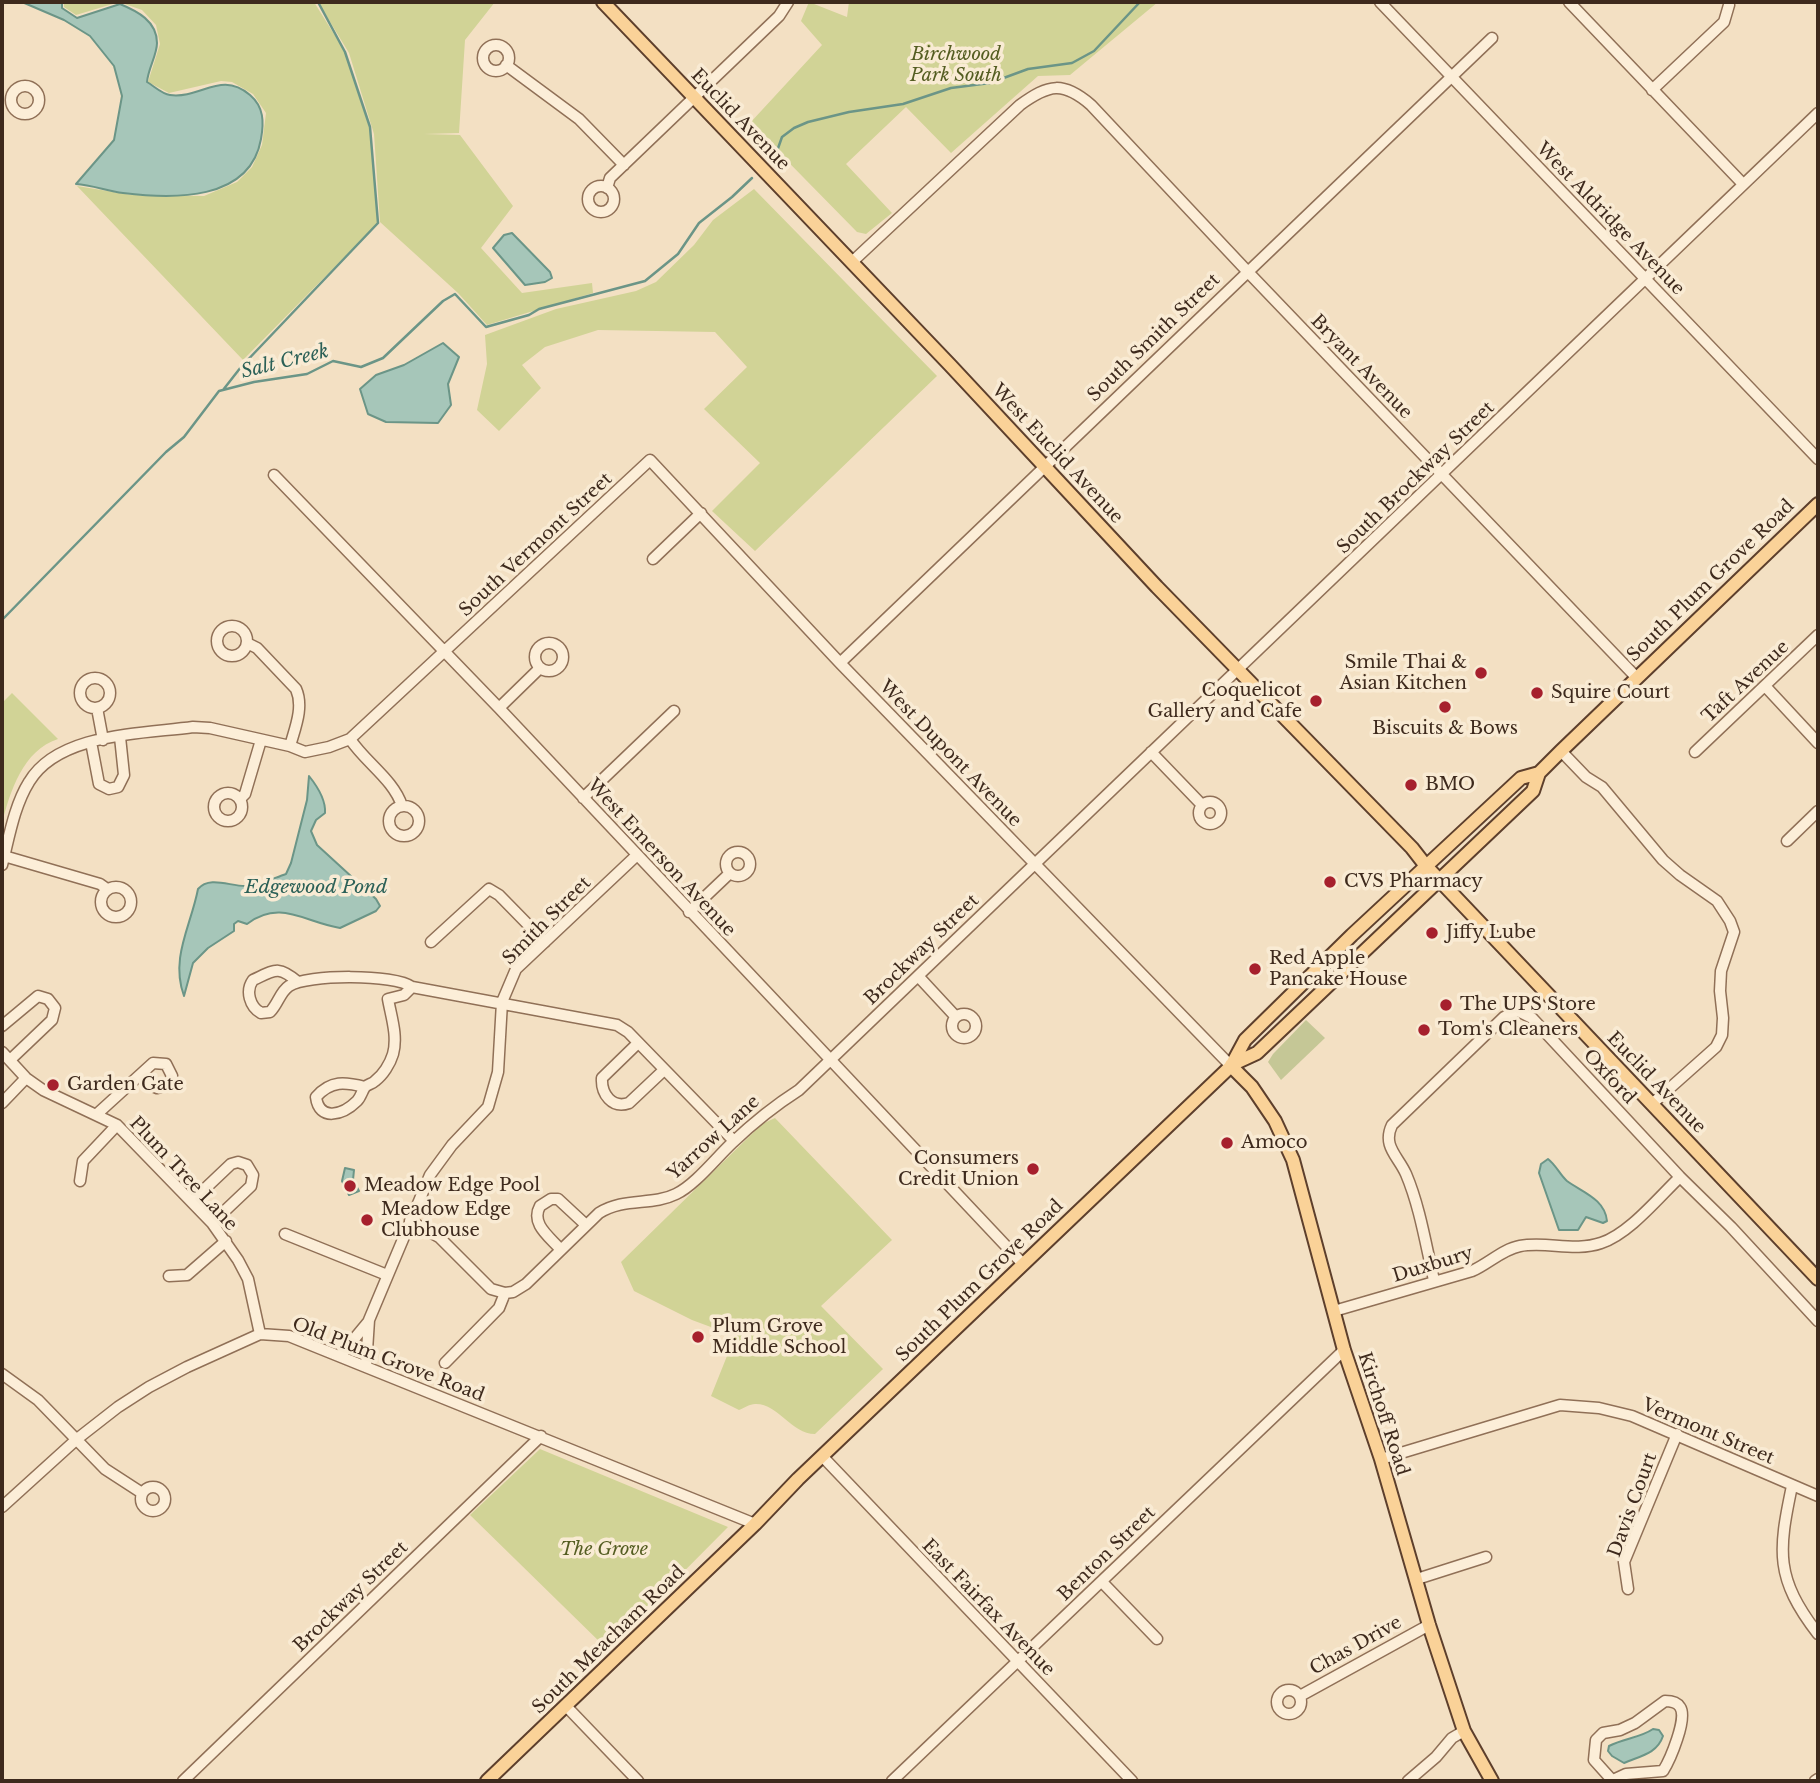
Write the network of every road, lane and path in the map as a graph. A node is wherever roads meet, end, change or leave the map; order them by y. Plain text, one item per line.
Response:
1 (603, 2) edge
2 (788, 2) edge
3 (1380, 2) edge
4 (1569, 2) edge
5 (1729, 5) dead end
6 (1492, 38) dead end
7 (506, 65) dead end
8 (1452, 76) junction
9 (1652, 90) junction
10 (694, 100) junction
11 (1818, 113) edge
12 (624, 165) junction
13 (1743, 184) junction
14 (607, 188) dead end
15 (852, 262) junction
16 (1247, 271) junction
17 (1646, 279) junction
18 (1818, 458) edge
19 (650, 460) joint
20 (1044, 466) junction
21 (274, 475) dead end
22 (1442, 475) junction
23 (1818, 504) edge
24 (701, 513) junction
25 (653, 559) dead end
26 (1818, 635) edge
27 (247, 643) dead end
28 (444, 653) junction
29 (840, 663) junction
30 (540, 668) dead end
31 (1238, 668) junction
32 (1636, 677) junction
33 (1765, 686) junction
34 (97, 708) dead end
35 (499, 708) junction
36 (674, 711) dead end
37 (120, 737) junction
38 (350, 739) junction
39 (103, 740) junction
40 (261, 740) junction
41 (91, 742) junction
42 (1818, 743) edge
43 (290, 746) junction
44 (1561, 751) junction
45 (1151, 752) junction
46 (1695, 752) dead end
47 (1539, 773) junction
48 (583, 798) junction
49 (240, 799) dead end
50 (1202, 805) dead end
51 (402, 806) dead end
52 (1818, 811) edge
53 (1787, 841) dead end
54 (636, 856) junction
55 (3, 861) edge
56 (1034, 864) junction
57 (1426, 866) junction
58 (730, 873) dead end
59 (1440, 881) junction
60 (107, 889) dead end
61 (689, 912) junction
62 (431, 942) dead end
63 (545, 942) junction
64 (918, 976) junction
65 (383, 980) junction
66 (298, 982) junction
67 (412, 987) junction
68 (388, 999) junction
69 (502, 1002) junction
70 (956, 1017) dead end
71 (2, 1026) edge
72 (638, 1042) junction
73 (5, 1057) edge
74 (831, 1059) junction
75 (1231, 1066) junction
76 (664, 1070) junction
77 (140, 1074) dead end
78 (26, 1078) junction
79 (365, 1087) junction
80 (2, 1103) edge
81 (1652, 1104) junction
82 (97, 1114) junction
83 (117, 1125) junction
84 (734, 1141) junction
85 (1680, 1177) junction
86 (80, 1181) dead end
87 (192, 1201) junction
88 (410, 1221) junction
89 (212, 1223) junction
90 (586, 1225) junction
91 (285, 1234) dead end
92 (226, 1241) junction
93 (561, 1250) junction
94 (1023, 1264) junction
95 (387, 1275) junction
96 (169, 1276) dead end
97 (1818, 1279) edge
98 (1434, 1280) junction
99 (505, 1293) junction
100 (1334, 1311) junction
101 (369, 1320) junction
102 (1818, 1321) edge
103 (260, 1334) junction
104 (1344, 1350) junction
105 (340, 1356) junction
106 (445, 1363) dead end
107 (366, 1366) junction
108 (2, 1374) edge
109 (1677, 1434) junction
110 (541, 1436) junction
111 (77, 1439) junction
112 (822, 1456) junction
113 (1381, 1459) junction
114 (1792, 1486) junction
115 (142, 1493) dead end
116 (1818, 1496) edge
117 (2, 1507) edge
118 (755, 1524) junction
119 (1486, 1557) dead end
120 (1417, 1579) junction
121 (1102, 1581) junction
122 (1628, 1589) dead end
123 (1429, 1625) junction
124 (1818, 1634) edge
125 (1157, 1639) dead end
126 (1017, 1661) junction
127 (1300, 1696) dead end
128 (566, 1706) junction
129 (1464, 1731) junction
130 (183, 1781) edge
131 (487, 1781) edge
132 (638, 1781) edge
133 (892, 1781) edge
134 (1132, 1781) edge
135 (1408, 1781) edge
136 (1492, 1781) edge
137 (1612, 1781) edge

1 - 10 main road, Euclid Avenue
2 - 10 street
3 - 8 street, West Aldridge Avenue
4 - 9 street
5 - 9 street
6 - 8 street, South Smith Street
7 - 12 street
8 - 16 street, South Smith Street
8 - 17 street, West Aldridge Avenue
9 - 13 street
10 - 12 street
10 - 15 main road, Euclid Avenue
11 - 13 street, South Brockway Street
12 - 14 street
13 - 17 street, South Brockway Street
15 - 16 street, Bryant Avenue
15 - 20 main road, West Euclid Avenue
16 - 20 street, South Smith Street
16 - 22 street, Bryant Avenue
17 - 18 street, West Aldridge Avenue
17 - 22 street, South Brockway Street
19 - 24 street, West Dupont Avenue
19 - 28 street, South Vermont Street
20 - 29 street, South Smith Street
20 - 31 main road, West Euclid Avenue
21 - 28 street, West Emerson Avenue
22 - 31 street, South Brockway Street
22 - 32 street, Bryant Avenue
23 - 32 main road, South Plum Grove Road
24 - 25 street
24 - 29 street, West Dupont Avenue
26 - 33 street, Taft Avenue
27 - 43 street
28 - 35 street, West Emerson Avenue
28 - 38 street
29 - 56 street, West Dupont Avenue
30 - 35 street
31 - 45 street, South Brockway Street
31 - 57 main road, Euclid Avenue
32 - 44 main road, South Plum Grove Road
33 - 42 street
33 - 46 street, Taft Avenue
34 - 39 street
35 - 48 street, West Emerson Avenue
36 - 48 street
37 - 39 street
37 - 40 street
37 - 41 street
38 - 43 street
38 - 51 street
39 - 41 street
40 - 43 street
40 - 49 street
41 - 55 street
44 - 47 main road, South Plum Grove Road
44 - 81 street
45 - 50 street
45 - 56 street, South Brockway Street
47 - 57 main road, South Plum Grove Road
47 - 59 main road, South Plum Grove Road
48 - 54 street, West Emerson Avenue
52 - 53 street
54 - 61 street, West Emerson Avenue
54 - 63 street, Smith Street
55 - 60 street
56 - 64 street, Brockway Street
56 - 75 street, West Dupont Avenue
57 - 59 main road, Euclid Avenue
57 - 75 main road, South Plum Grove Road
58 - 61 street
59 - 75 main road, South Plum Grove Road
59 - 81 main road, Euclid Avenue
61 - 74 street, West Emerson Avenue
62 - 63 street
63 - 69 street, Smith Street
64 - 70 street
64 - 74 street, Brockway Street
65 - 66 street
65 - 67 street
65 - 68 street
66 - 66 street
67 - 68 street
67 - 69 street
68 - 79 street
69 - 72 street
69 - 88 street, Smith Street
71 - 73 street
72 - 76 street
72 - 76 street
73 - 78 street, Plum Tree Lane
74 - 84 street, Yarrow Lane
74 - 94 street, West Emerson Avenue
75 - 94 main road, South Plum Grove Road
75 - 100 main road, Kirchoff Road
76 - 84 street
77 - 82 street
78 - 80 street
78 - 82 street, Plum Tree Lane
79 - 79 street
81 - 97 main road, Euclid Avenue
82 - 83 street, Plum Tree Lane
83 - 86 street
83 - 87 street, Plum Tree Lane
84 - 90 street, Yarrow Lane
85 - 98 street, Duxbury
85 - 98 street, Oxford
85 - 102 street, Oxford
87 - 89 street, Plum Tree Lane
87 - 89 street
88 - 95 street, Smith Street
88 - 99 street
89 - 92 street, Plum Tree Lane
90 - 93 street, Yarrow Lane
90 - 93 street
91 - 95 street
92 - 96 street
92 - 103 street, Plum Tree Lane
93 - 99 street, Yarrow Lane
94 - 112 main road, South Plum Grove Road
95 - 101 street, Smith Street
98 - 100 street, Duxbury
99 - 106 street
100 - 104 main road, Kirchoff Road
101 - 105 street, Smith Street
101 - 107 street, Smith Street
103 - 105 street, Old Plum Grove Road
103 - 111 street
104 - 113 main road, Kirchoff Road
104 - 121 street, Benton Street
105 - 107 street, Old Plum Grove Road
107 - 110 street, Old Plum Grove Road
108 - 111 street
109 - 113 street, Vermont Street
109 - 114 street, Vermont Street
109 - 122 street, Davis Court
110 - 118 street, Old Plum Grove Road
110 - 130 street, Brockway Street
111 - 115 street
111 - 117 street
112 - 118 main road, South Plum Grove Road
112 - 126 street, East Fairfax Avenue
113 - 120 main road, Kirchoff Road
114 - 116 street, Vermont Street
114 - 124 street
118 - 128 main road, South Meacham Road
119 - 120 street
120 - 123 main road, Kirchoff Road
121 - 125 street
121 - 126 street, Benton Street
123 - 127 street, Chas Drive
123 - 129 main road, Kirchoff Road
126 - 133 street, Benton Street
126 - 134 street, East Fairfax Avenue
128 - 131 main road, South Meacham Road
128 - 132 street
129 - 135 street
129 - 136 main road, Kirchoff Road
137 - 137 street

